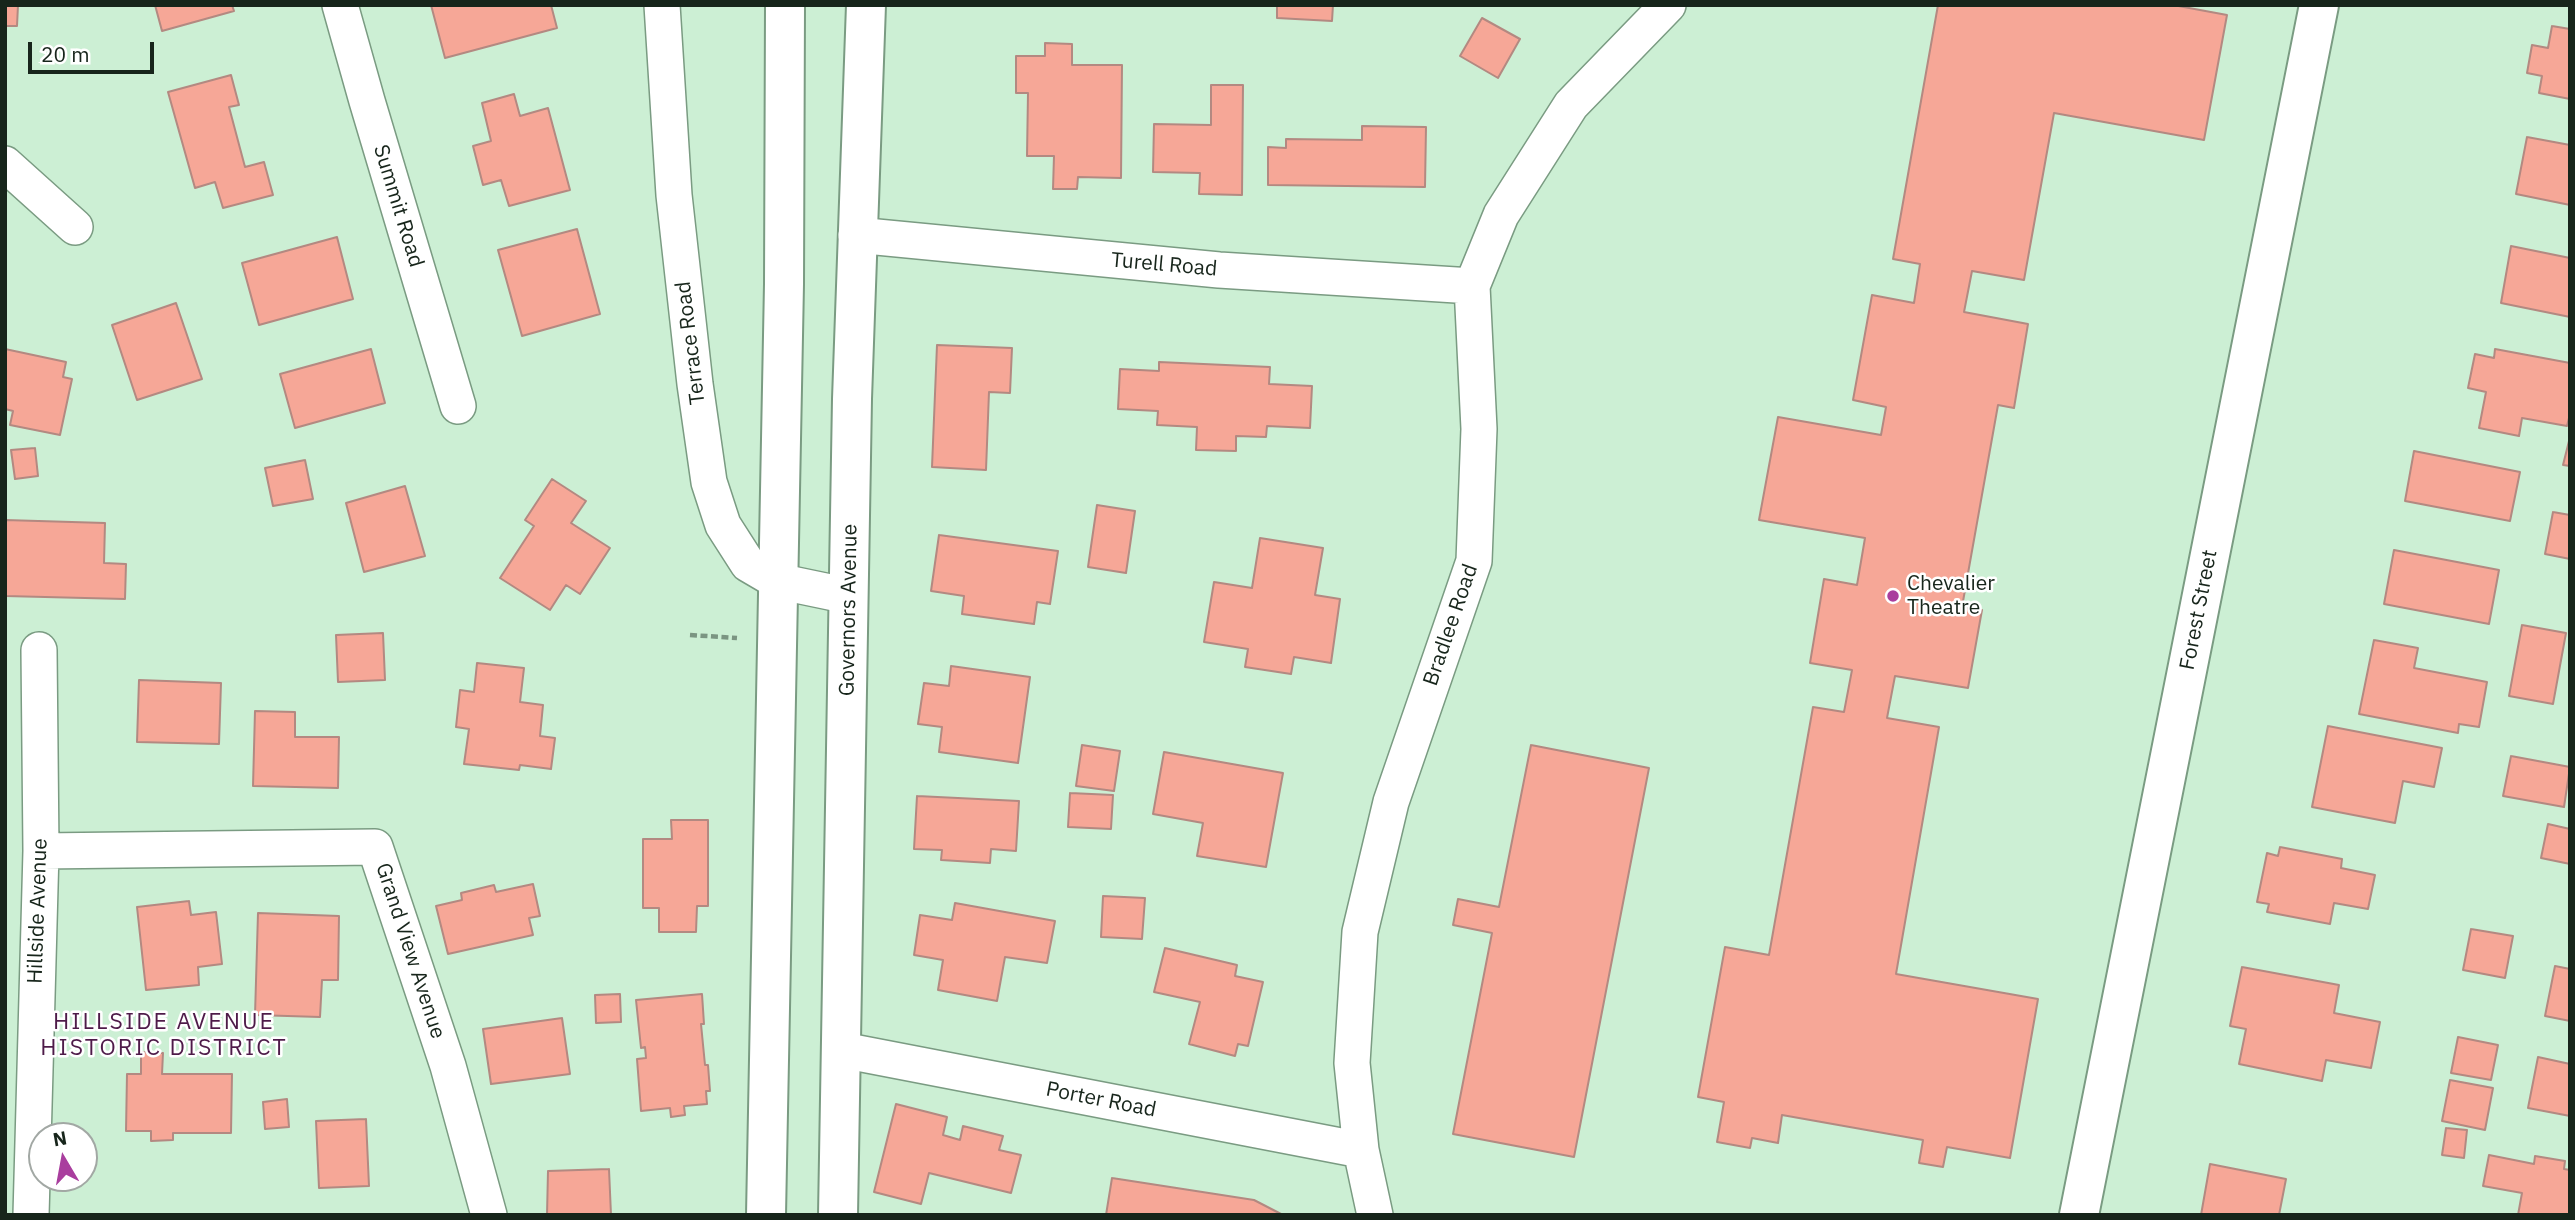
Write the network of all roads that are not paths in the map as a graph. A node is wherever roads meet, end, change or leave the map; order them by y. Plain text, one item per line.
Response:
1 (340, 5) edge
2 (662, 5) edge
3 (785, 5) edge
4 (866, 5) edge
5 (1668, 5) edge
6 (2319, 5) edge
7 (5, 164) edge
8 (75, 227) dead end
9 (856, 235) junction
10 (1472, 286) junction
11 (458, 407) dead end
12 (778, 581) junction
13 (849, 596) junction
14 (39, 650) dead end
15 (41, 851) junction
16 (842, 1050) junction
17 (1361, 1150) junction
18 (31, 1215) edge
19 (489, 1215) edge
20 (766, 1215) edge
21 (838, 1215) edge
22 (1376, 1215) edge
23 (2079, 1215) edge

1 - 11 street, Summit Road
2 - 12 street, Terrace Road
3 - 12 street
4 - 9 street, Governors Avenue
5 - 10 street, Bradlee Road
6 - 23 street, Forest Street
7 - 8 street
9 - 10 street, Turell Road
9 - 13 street, Governors Avenue
10 - 17 street, Bradlee Road
12 - 13 street, Terrace Road
12 - 20 street
13 - 16 street, Governors Avenue
14 - 15 street, Hillside Avenue
15 - 18 street, Hillside Avenue
15 - 19 street, Grand View Avenue
16 - 17 street, Porter Road
16 - 21 street, Governors Avenue
17 - 22 street, Bradlee Road

